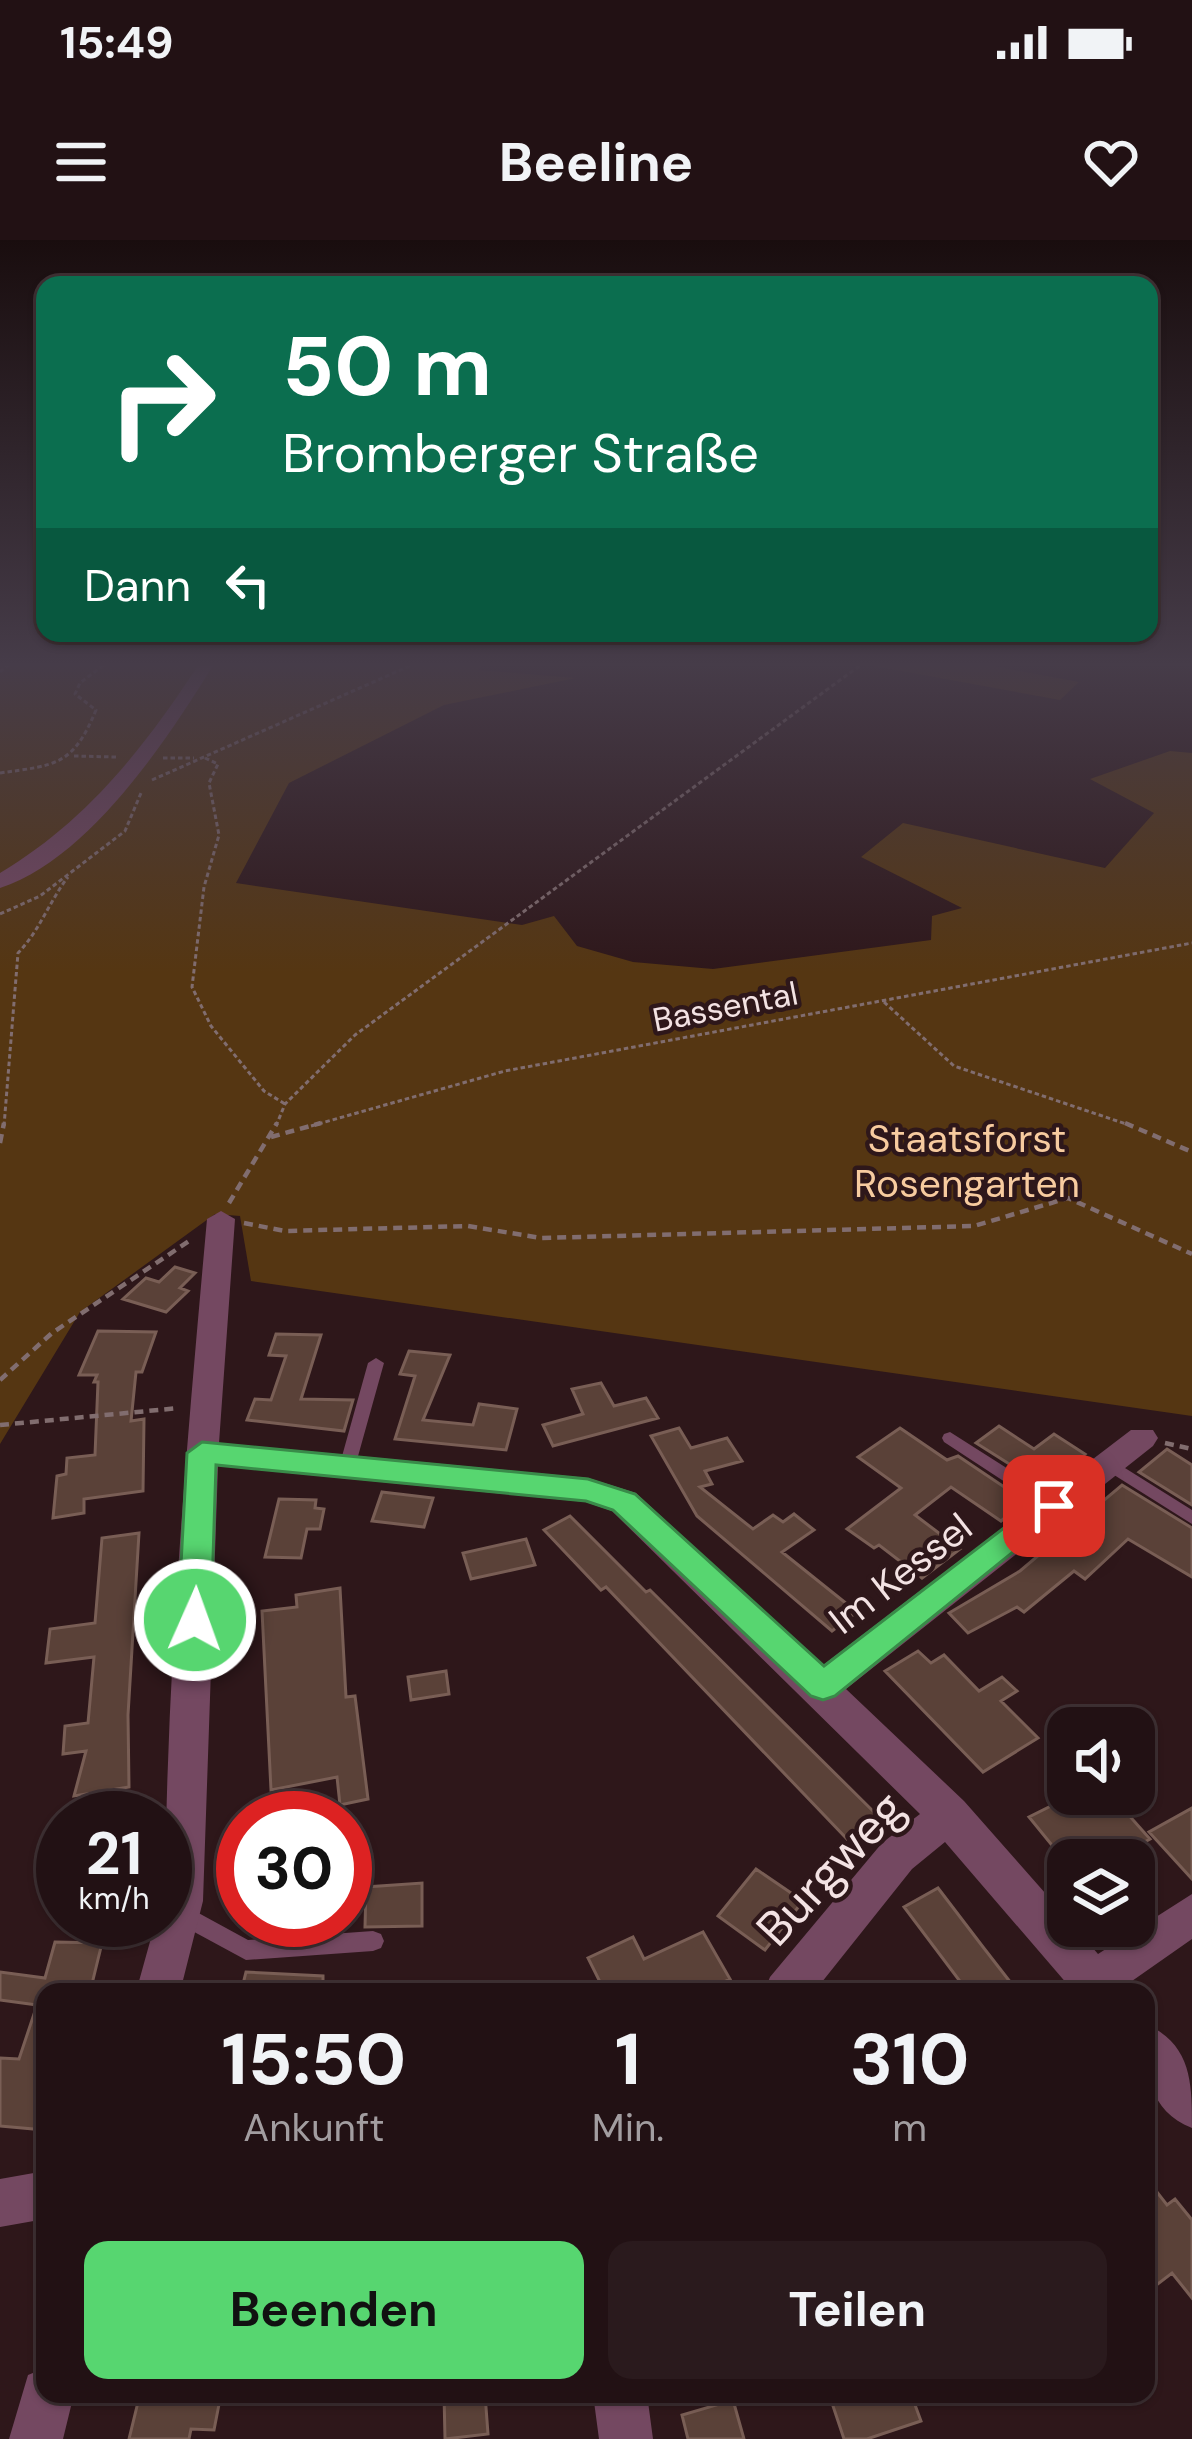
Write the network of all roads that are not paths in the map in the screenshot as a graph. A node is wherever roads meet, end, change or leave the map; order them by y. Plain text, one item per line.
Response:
1 (139, 767) edge
2 (0, 882) edge
3 (221, 1219) road end
4 (376, 1363) dead end
5 (950, 1438) dead end
6 (1142, 1438) dead end
7 (202, 1453) junction
8 (1109, 1464) junction
9 (347, 1467) junction
10 (1054, 1506) junction
11 (1192, 1518) edge
12 (823, 1686) junction
13 (185, 1791) edge
14 (950, 1814) junction
15 (1192, 1914) edge
16 (192, 1920) edge
17 (373, 1941) dead end
18 (170, 1947) edge
19 (160, 1983) edge
20 (793, 1983) edge
21 (1086, 1983) edge
22 (1099, 1983) edge
23 (1155, 2058) edge
24 (1192, 2104) edge
25 (36, 2197) edge
26 (0, 2204) edge
27 (44, 2403) edge
28 (621, 2403) edge
29 (36, 2439) edge
30 (626, 2439) edge

1 - 2 street
3 - 7 street
4 - 9 lane
5 - 10 lane
6 - 8 street, Im Kessel
7 - 9 street
7 - 13 street
8 - 10 street, Im Kessel
8 - 11 lane
9 - 12 street
10 - 12 street, Im Kessel
12 - 14 street
14 - 20 street, Burgweg
14 - 21 street
15 - 22 street
16 - 17 lane
18 - 19 street
23 - 24 street
25 - 26 street
27 - 29 street
28 - 30 street

